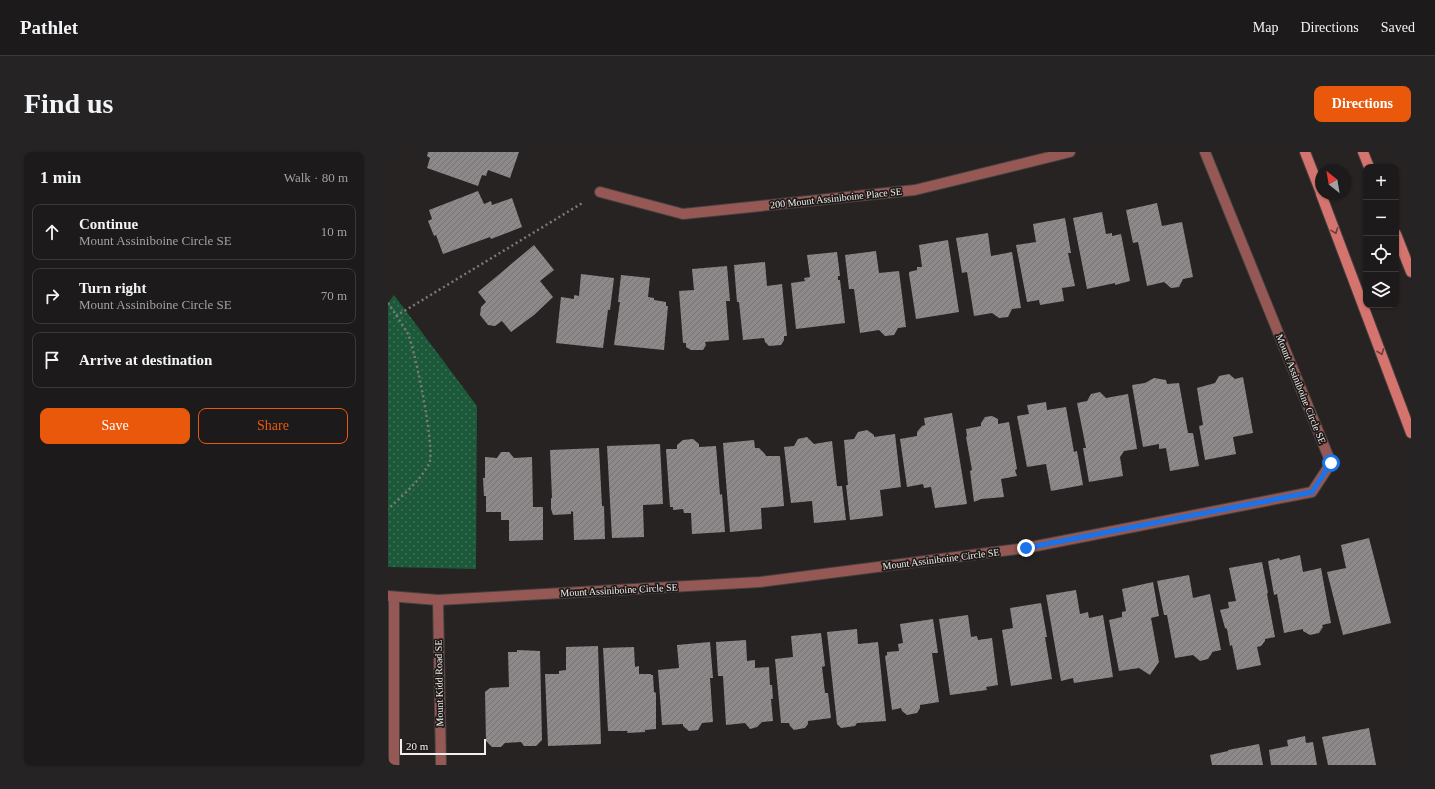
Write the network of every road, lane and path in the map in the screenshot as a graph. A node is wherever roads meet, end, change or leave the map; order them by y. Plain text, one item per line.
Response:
1 (1070, 152) edge
2 (1205, 152) edge
3 (1306, 152) edge
4 (1363, 152) edge
5 (1368, 164) edge
6 (1315, 177) edge
7 (600, 192) joint
8 (1323, 200) edge
9 (1397, 236) edge
10 (1411, 272) edge
11 (388, 303) edge
12 (396, 316) junction
13 (1411, 433) edge
14 (388, 509) edge
15 (391, 597) edge
16 (438, 600) junction
17 (394, 765) edge
18 (441, 765) edge

1 - 7 street, 200 Mount Assiniboine Place SE
2 - 16 street, Mount Assiniboine Circle SE
3 - 6 main road
4 - 5 main road
7 - 12 path
8 -> 13 main road
9 - 10 main road
11 - 12 path
12 - 14 path
15 - 16 street, Mount Assiniboine Circle SE
15 - 17 street
16 - 18 street, Mount Kidd Road SE

